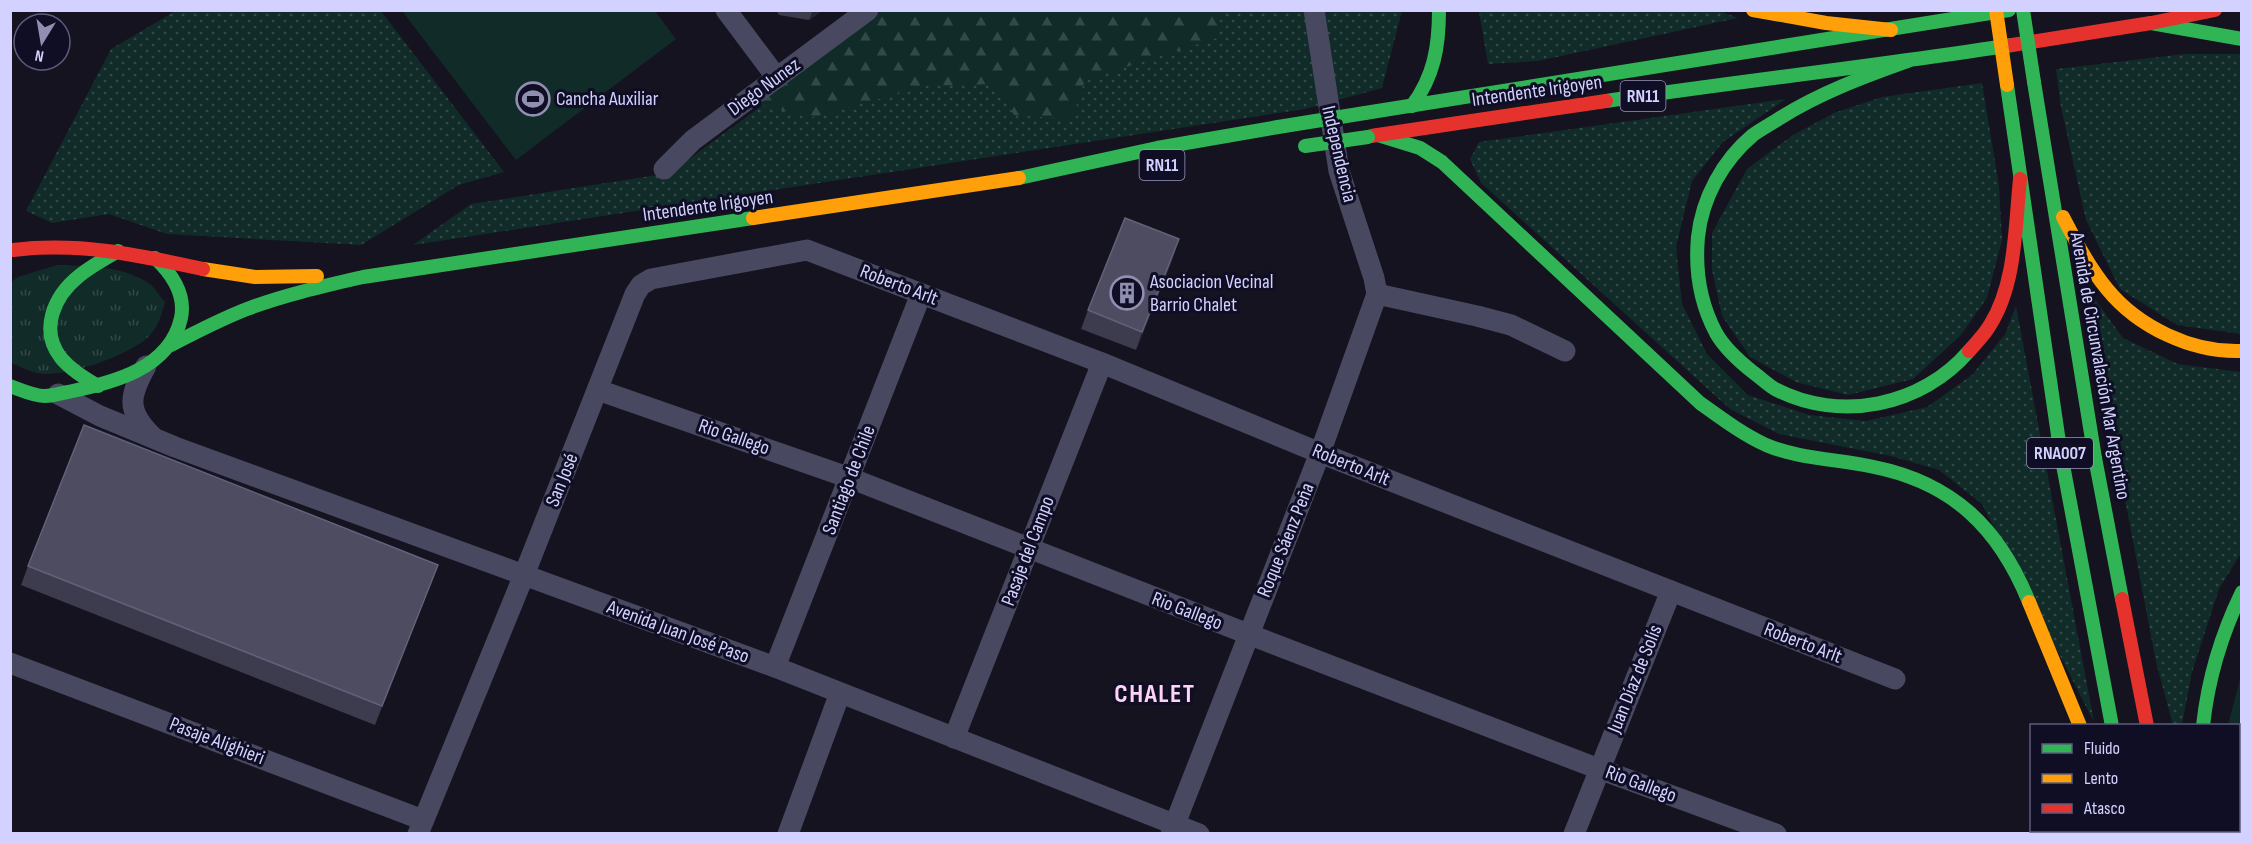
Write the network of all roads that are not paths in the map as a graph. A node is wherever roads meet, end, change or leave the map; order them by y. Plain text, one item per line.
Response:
1 (726, 10) edge
2 (868, 10) edge
3 (1314, 10) edge
4 (1439, 10) edge
5 (1753, 10) edge
6 (1996, 10) edge
7 (2009, 10) edge
8 (2023, 10) edge
9 (2215, 10) edge
10 (2151, 23) junction
11 (1891, 30) junction
12 (2241, 39) edge
13 (1908, 61) junction
14 (777, 78) junction
15 (1412, 106) junction
16 (1373, 136) junction
17 (1293, 147) dead end
18 (1134, 168) dead end
19 (664, 169) dead end
20 (1042, 175) junction
21 (2020, 179) junction
22 (2051, 193) junction
23 (13, 250) dead end
24 (807, 250) joint
25 (118, 251) junction
26 (155, 258) junction
27 (379, 274) junction
28 (921, 294) junction
29 (1377, 294) junction
30 (171, 345) junction
31 (1565, 351) dead end
32 (2241, 351) edge
33 (1101, 363) junction
34 (146, 366) junction
35 (10, 386) edge
36 (98, 386) junction
37 (598, 390) junction
38 (57, 393) junction
39 (154, 438) junction
40 (1320, 453) junction
41 (850, 478) junction
42 (1029, 549) junction
43 (524, 575) junction
44 (1671, 591) junction
45 (2241, 592) edge
46 (1248, 634) junction
47 (10, 663) edge
48 (775, 667) junction
49 (1895, 680) dead end
50 (840, 693) junction
51 (2079, 724) edge
52 (2112, 724) edge
53 (2147, 724) edge
54 (2203, 724) edge
55 (954, 738) junction
56 (1599, 769) junction
57 (421, 827) edge
58 (1173, 829) edge
59 (788, 834) edge
60 (1199, 834) edge
61 (1574, 834) edge
62 (1776, 834) edge

1 - 14 street
2 - 14 street, Diego Nunez
3 - 29 street, Independencia
4 - 15 main road
5 - 11 main road
6 - 21 main road, RNA007, bridge
7 - 11 main road, Intendente Irigoyen / RN11
8 - 22 main road, Avenida de Circunvalación Mar Argentino / RNA007, bridge
9 - 10 main road, Intendente Irigoyen / RN11
10 - 12 main road
10 - 13 main road, Intendente Irigoyen / RN11
11 - 15 main road, Intendente Irigoyen / RN11
13 - 16 main road, Intendente Irigoyen / RN11
13 - 21 main road
14 - 19 street, Diego Nunez
15 - 20 main road, Intendente Irigoyen / RN11, bridge
16 - 17 main road, Intendente Irigoyen / RN11, bridge
16 - 51 main road
18 - 20 main road, Intendente Irigoyen / RN11
20 - 27 main road, Intendente Irigoyen
21 - 52 main road, RNA007
22 - 32 main road
22 - 53 main road, Avenida de Circunvalación Mar Argentino / RNA007
23 - 25 main road
24 - 28 street, Roberto Arlt
24 - 37 street, San José
25 - 26 main road
25 - 36 main road
26 - 27 main road, Intendente Irigoyen
26 - 30 main road
27 - 30 main road, Intendente Irigoyen
28 - 33 street, Roberto Arlt
28 - 41 street, Santiago de Chile
29 - 31 street
29 - 40 street, Roque Sáenz Peña
30 - 34 main road
33 - 40 street, Roberto Arlt
33 - 42 street, Pasaje del Campo
34 - 36 main road
34 - 39 street
35 - 38 main road
36 - 38 main road
37 - 41 street, Rio Gallego
37 - 43 street, San José
38 - 39 street, Avenida Juan José Paso
39 - 43 street, Avenida Juan José Paso
40 - 44 street, Roberto Arlt
40 - 46 street, Roque Sáenz Peña
41 - 42 street, Rio Gallego
41 - 48 street, Santiago de Chile
42 - 46 street, Rio Gallego
42 - 55 street, Pasaje del Campo
43 - 48 street, Avenida Juan José Paso
43 - 57 street, San José
44 - 49 street, Roberto Arlt
44 - 56 street, Juan Díaz de Solís
45 - 54 main road
46 - 56 street, Rio Gallego
46 - 58 street, Roque Sáenz Peña
47 - 57 street, Pasaje Alighieri
48 - 50 street, Avenida Juan José Paso
50 - 55 street, Avenida Juan José Paso
50 - 59 street
55 - 58 street, Avenida Juan José Paso
56 - 61 street, Juan Díaz de Solís
56 - 62 street, Rio Gallego
58 - 60 street, Avenida Juan José Paso

